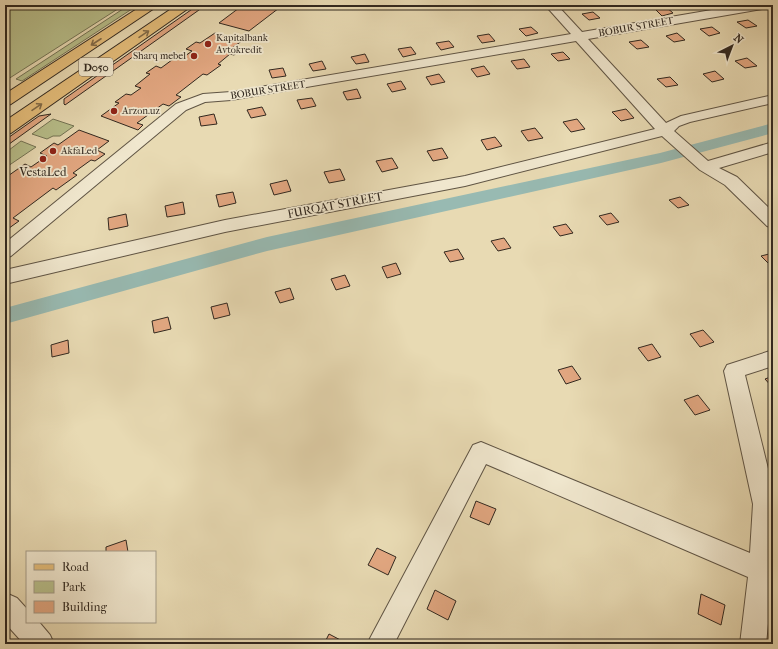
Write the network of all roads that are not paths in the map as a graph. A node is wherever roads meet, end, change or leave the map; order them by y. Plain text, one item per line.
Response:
1 (152, 5) edge
2 (186, 5) edge
3 (551, 5) edge
4 (762, 5) edge
5 (581, 36) junction
6 (773, 99) edge
7 (5, 101) edge
8 (5, 129) edge
9 (665, 131) junction
10 (773, 147) edge
11 (705, 167) junction
12 (773, 222) edge
13 (5, 252) edge
14 (5, 277) edge
15 (773, 358) edge
16 (761, 570) junction
17 (5, 610) edge
18 (41, 644) edge
19 (380, 644) edge
20 (753, 644) edge

1 -> 7 main road, D050
8 -> 2 main road, D050
3 - 5 street, BOBUR STREET
4 - 5 street, BOBUR STREET
5 - 9 street, BOBUR STREET
5 - 13 street, BOBUR STREET
6 - 9 street
9 - 11 street, BOBUR STREET
9 - 14 street, FURQAT STREET
10 - 11 street
11 - 12 street, BOBUR STREET
15 - 16 street
16 - 19 street
16 - 20 street
17 - 18 street

